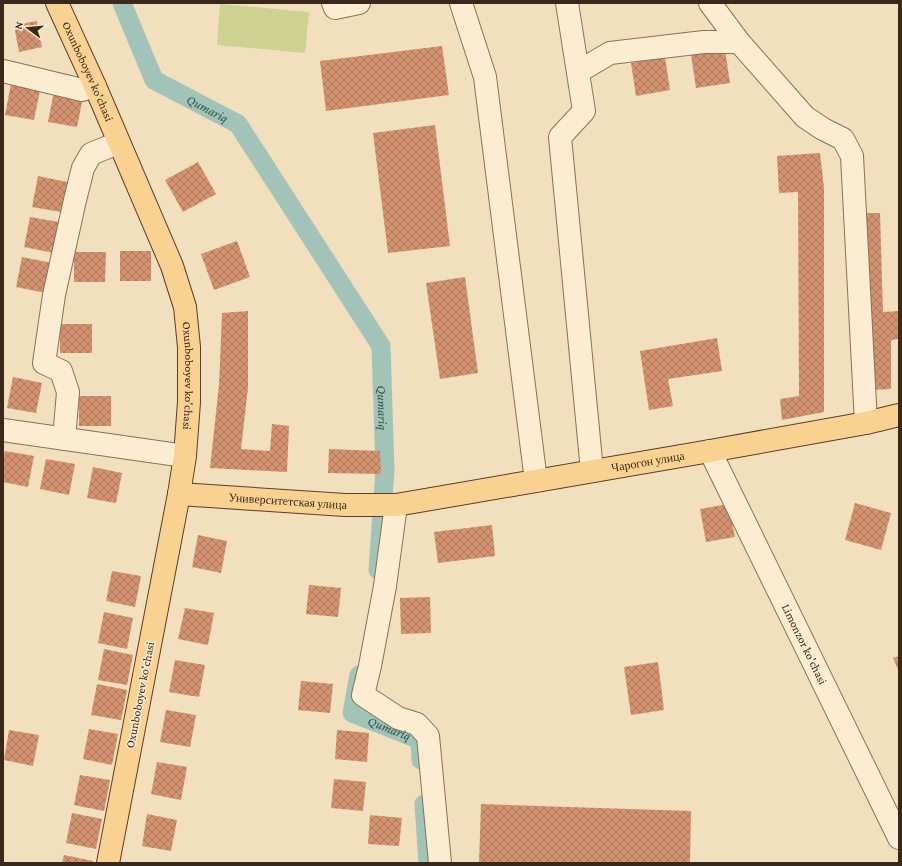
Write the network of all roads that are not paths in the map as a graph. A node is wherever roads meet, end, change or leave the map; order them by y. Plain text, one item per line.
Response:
1 (57, 3) edge
2 (334, 3) edge
3 (359, 3) edge
4 (461, 3) edge
5 (567, 3) edge
6 (710, 3) edge
7 (739, 42) junction
8 (3, 71) edge
9 (578, 72) junction
10 (95, 86) junction
11 (118, 143) junction
12 (899, 415) edge
13 (866, 423) junction
14 (3, 430) edge
15 (64, 439) junction
16 (710, 451) junction
17 (185, 456) junction
18 (592, 471) junction
19 (536, 481) junction
20 (179, 494) junction
21 (396, 505) junction
22 (899, 838) edge
23 (108, 863) edge
24 (440, 863) edge

1 - 10 main road, Oxunboboyev ko'chasi
2 - 3 street
4 - 19 street
5 - 9 street
6 - 7 street
7 - 9 street
7 - 13 street
8 - 10 street
9 - 18 street
10 - 11 main road, Oxunboboyev ko'chasi
11 - 15 street
11 - 17 main road, Oxunboboyev ko'chasi
12 - 13 main road, Чарогон улица
13 - 16 main road, Чарогон улица
14 - 15 street
15 - 17 street
16 - 18 main road, Чарогон улица
16 - 22 street, Limonzor ko'chasi
17 - 20 main road, Oxunboboyev ko'chasi
18 - 19 main road, Чарогон улица
19 - 21 main road, Чарогон улица
20 - 21 main road, Университетская улица
20 - 23 main road, Oxunboboyev ko'chasi
21 - 24 street

